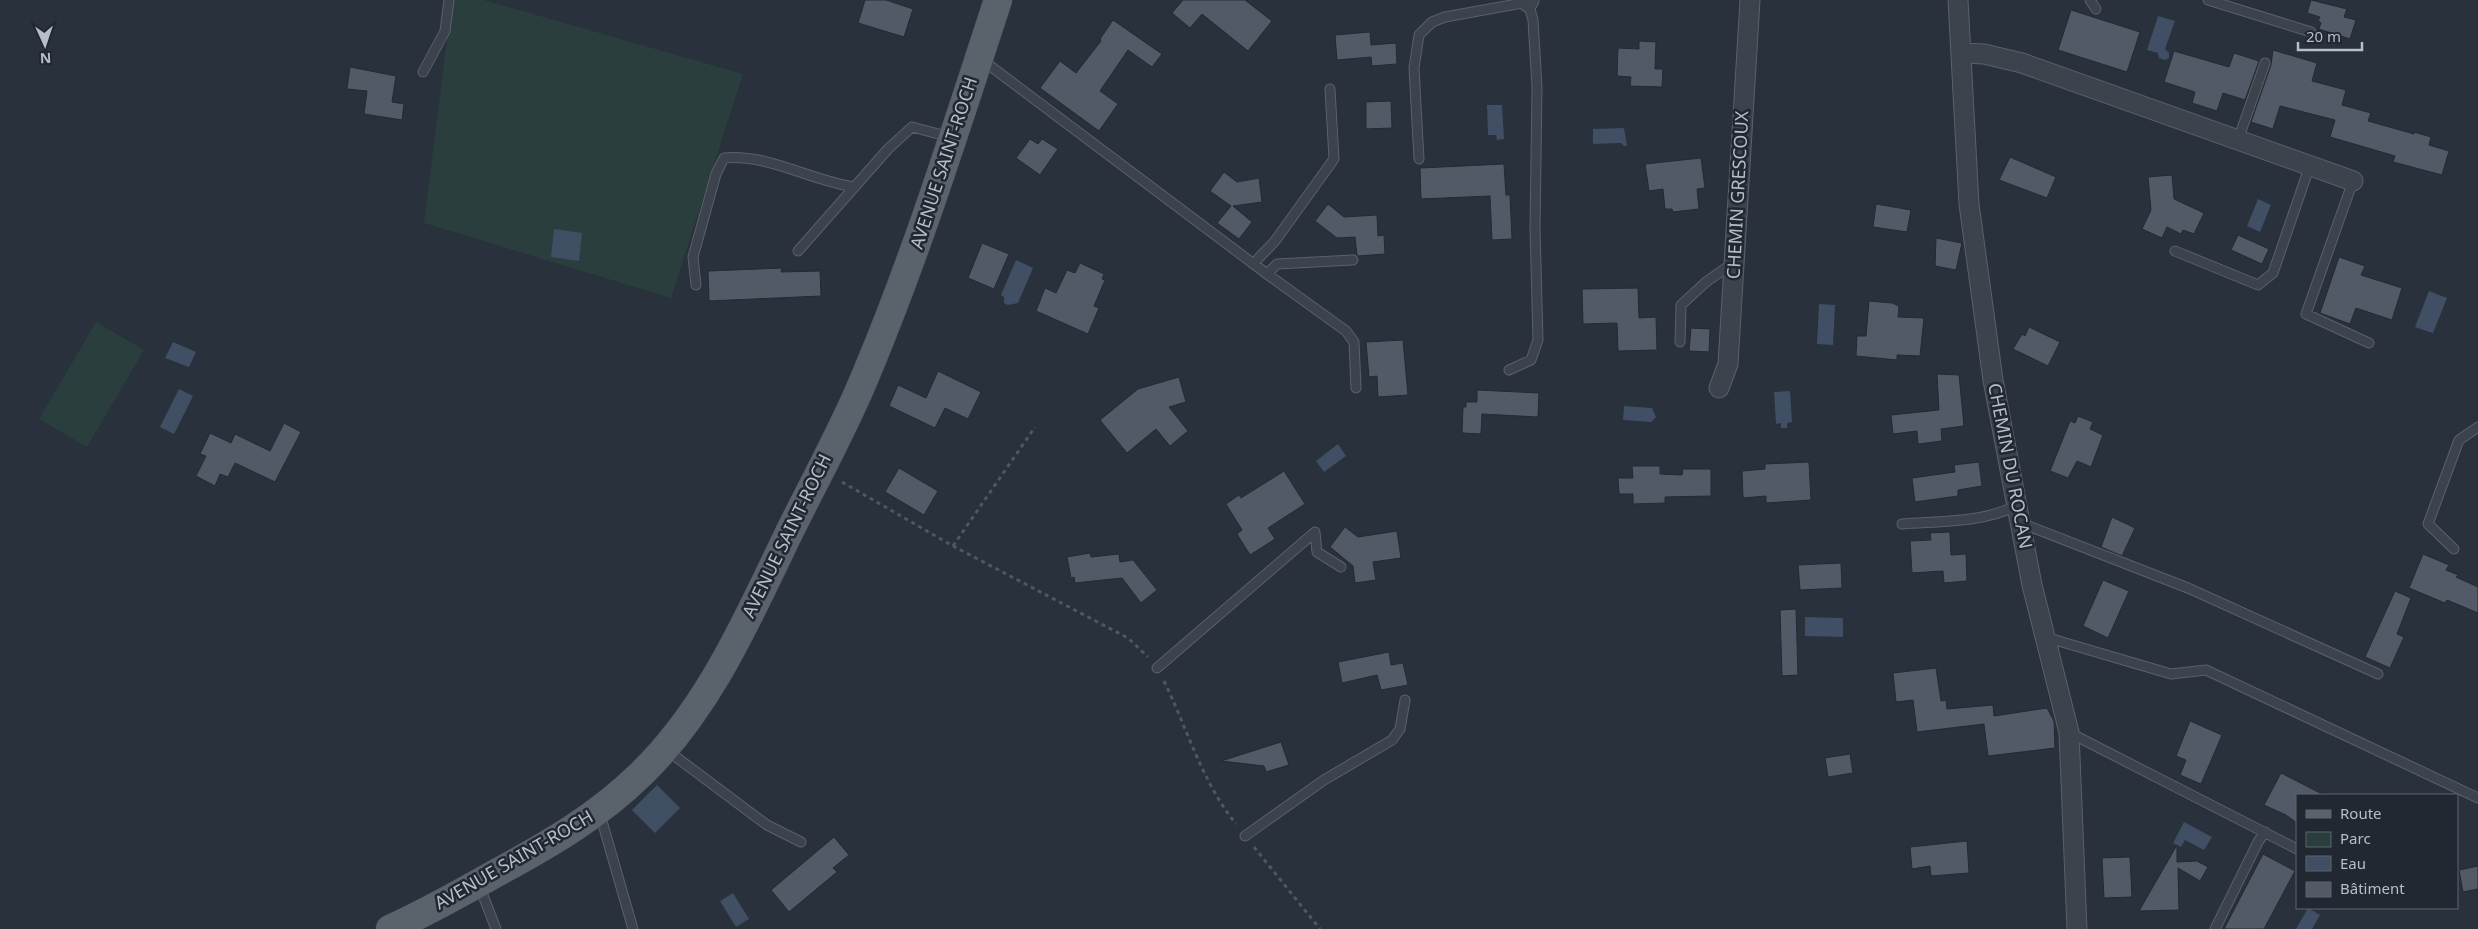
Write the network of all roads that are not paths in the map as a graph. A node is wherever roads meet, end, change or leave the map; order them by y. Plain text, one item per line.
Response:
1 (449, 0) edge
2 (998, 0) edge
3 (1750, 0) edge
4 (1958, 0) edge
5 (2090, 0) edge
6 (2208, 0) edge
7 (1528, 1) edge
8 (2096, 9) dead end
9 (2311, 32) dead end
10 (1961, 53) junction
11 (979, 57) junction
12 (2265, 63) dead end
13 (423, 72) dead end
14 (1330, 89) dead end
15 (953, 138) junction
16 (2238, 140) junction
17 (1418, 159) dead end
18 (2310, 165) junction
19 (2353, 181) joint
20 (855, 187) junction
21 (798, 250) dead end
22 (2175, 251) dead end
23 (1353, 260) dead end
24 (1734, 263) junction
25 (1253, 264) junction
26 (1268, 274) junction
27 (696, 286) dead end
28 (1680, 342) dead end
29 (2369, 343) dead end
30 (1509, 370) dead end
31 (1356, 388) dead end
32 (1719, 388) dead end
33 (2478, 427) edge
34 (2019, 515) junction
35 (1902, 524) dead end
36 (2454, 549) dead end
37 (1341, 567) dead end
38 (2044, 637) junction
39 (1157, 668) road end
40 (2378, 674) dead end
41 (1405, 700) dead end
42 (2069, 732) junction
43 (665, 748) junction
44 (2478, 798) edge
45 (599, 812) junction
46 (2265, 832) junction
47 (1245, 836) road end
48 (801, 842) dead end
49 (2296, 848) edge
50 (478, 884) junction
51 (390, 929) edge
52 (496, 929) edge
53 (633, 929) edge
54 (2077, 929) edge
55 (2215, 929) edge

1 - 13 lane
2 - 11 main road, AVENUE SAINT-ROCH
3 - 24 street, CHEMIN GRESCOUX
4 - 10 street, CHEMIN DU ROCAN
5 - 8 lane
6 - 9 lane
7 - 17 lane
7 - 30 lane
10 - 16 street
10 - 34 street, CHEMIN DU ROCAN
11 - 15 main road, AVENUE SAINT-ROCH
11 - 25 lane
12 - 16 lane
14 - 25 lane
15 - 20 lane
15 - 43 main road, AVENUE SAINT-ROCH
16 - 18 street
18 - 19 street
18 - 22 lane
19 - 29 lane
20 - 21 lane
20 - 27 lane
23 - 26 lane
24 - 28 lane
24 - 32 street, CHEMIN GRESCOUX
25 - 26 lane
26 - 31 lane
33 - 36 lane
34 - 35 lane
34 - 38 street, CHEMIN DU ROCAN
34 - 40 lane
37 - 39 lane
38 - 42 street, CHEMIN DU ROCAN
38 - 44 lane
41 - 47 lane
42 - 46 lane
42 - 54 street, CHEMIN DU ROCAN
43 - 45 main road, AVENUE SAINT-ROCH
43 - 48 lane
45 - 50 main road, AVENUE SAINT-ROCH
45 - 53 lane
46 - 49 lane
46 - 55 lane
50 - 51 main road, AVENUE SAINT-ROCH
50 - 52 lane

